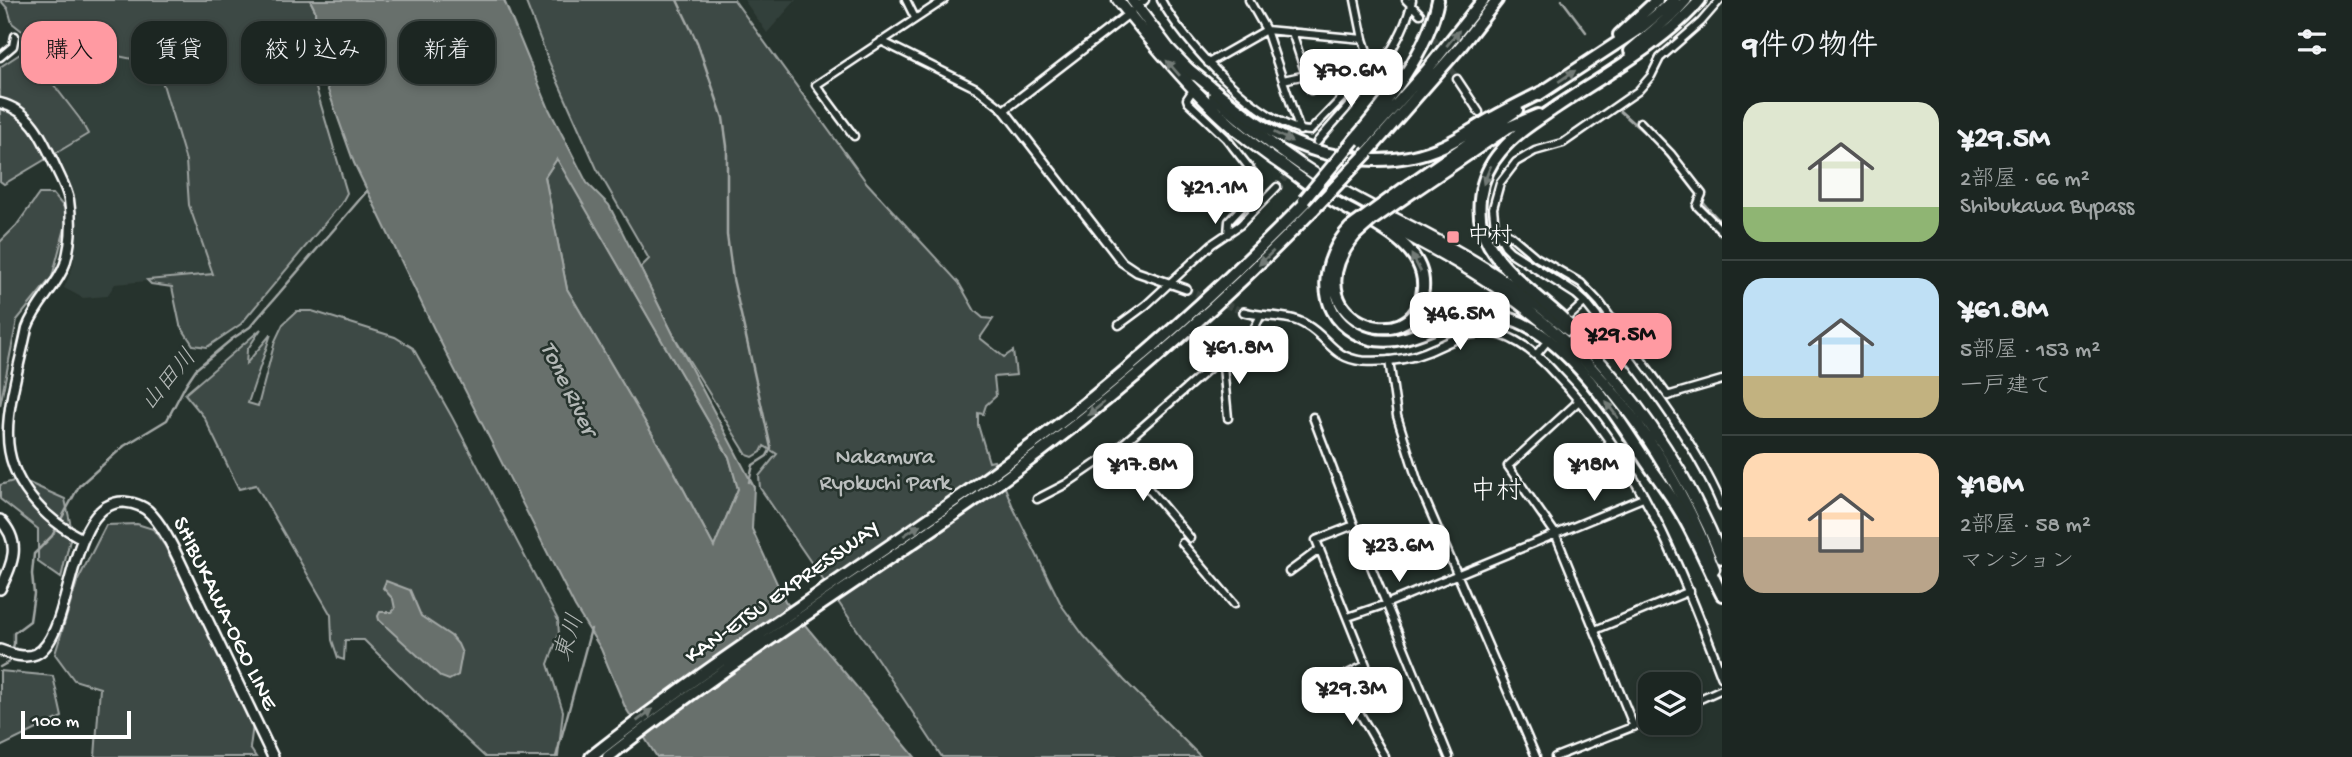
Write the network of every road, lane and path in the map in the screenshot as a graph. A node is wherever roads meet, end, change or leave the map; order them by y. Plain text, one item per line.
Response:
1 (906, 0) edge
2 (944, 0) edge
3 (1118, 0) edge
4 (1161, 0) edge
5 (1249, 0) edge
6 (1355, 0) edge
7 (1438, 0) edge
8 (1483, 0) edge
9 (1499, 0) edge
10 (1657, 0) edge
11 (1674, 0) edge
12 (1686, 0) edge
13 (1700, 0) edge
14 (1720, 0) edge
15 (1410, 1) edge
16 (1136, 5) edge
17 (1420, 14) tunnel mouth
18 (915, 18) junction
19 (1266, 30) junction
20 (1292, 32) junction
21 (15, 36) dead end
22 (1363, 39) junction
23 (881, 41) junction
24 (1599, 54) junction
25 (0, 57) edge
26 (1208, 63) junction
27 (1376, 68) junction
28 (1188, 69) junction
29 (1611, 71) junction
30 (1306, 75) junction
31 (1283, 79) junction
32 (1457, 79) tunnel mouth
33 (1311, 89) dead end
34 (1193, 90) junction
35 (1542, 92) junction
36 (0, 103) edge
37 (1004, 110) junction
38 (1479, 111) dead end
39 (1551, 111) junction
40 (1640, 122) dead end
41 (1300, 131) junction
42 (854, 136) dead end
43 (1317, 142) tunnel mouth
44 (1361, 146) junction
45 (1510, 154) dead end
46 (1516, 162) junction
47 (1280, 163) junction
48 (1277, 187) tunnel mouth
49 (1412, 188) junction
50 (1308, 204) junction
51 (1495, 228) junction
52 (1353, 231) junction
53 (1722, 231) edge
54 (1228, 234) junction
55 (1512, 253) joint
56 (1169, 282) junction
57 (1186, 289) tunnel mouth
58 (1584, 302) junction
59 (1244, 312) tunnel mouth
60 (1571, 315) dead end
61 (1260, 317) junction
62 (1119, 325) dead end
63 (1545, 344) dead end
64 (1588, 349) junction
65 (1536, 355) junction
66 (1223, 356) junction
67 (1389, 360) junction
68 (1722, 380) edge
69 (1668, 396) junction
70 (1659, 399) junction
71 (1580, 400) junction
72 (1313, 417) dead end
73 (1228, 418) dead end
74 (1116, 450) junction
75 (1014, 464) junction
76 (1643, 498) junction
77 (1037, 499) dead end
78 (1722, 506) edge
79 (0, 520) edge
80 (1354, 525) junction
81 (1555, 533) junction
82 (1190, 538) dead end
83 (83, 539) junction
84 (1182, 543) dead end
85 (1320, 549) junction
86 (1722, 558) edge
87 (1289, 572) dead end
88 (1459, 575) junction
89 (0, 589) edge
90 (1690, 591) junction
91 (1722, 592) edge
92 (1234, 604) dead end
93 (1386, 604) junction
94 (1348, 617) junction
95 (1595, 630) junction
96 (1, 651) edge
97 (1722, 677) edge
98 (1722, 689) edge
99 (1701, 699) edge
100 (1638, 725) edge
101 (1634, 727) junction
102 (273, 757) edge
103 (591, 757) edge
104 (607, 757) edge
105 (1385, 757) edge
106 (1449, 757) edge
107 (1536, 757) edge
108 (1555, 757) edge

1 - 18 street
2 - 18 street
3 - 16 highway
4 - 26 street
5 - 19 street
6 - 22 street
7 - 44 highway
44 -> 8 highway, KAN-ETSU EXPRESSWAY
9 - 44 highway, KAN-ETSU EXPRESSWAY
10 - 24 highway
11 - 24 highway
12 - 29 highway
13 - 29 highway
14 - 46 street
15 - 17 street
15 - 27 street
16 - 28 highway
34 -> 16 highway
16 - 37 street
18 - 23 street
19 - 20 street
19 - 26 street
19 - 31 street
20 - 22 street
20 - 30 street
21 - 25 street
22 - 27 street
23 - 37 street
23 - 42 street
35 -> 24 highway
26 - 41 street
27 - 41 street
27 - 43 street
28 -> 35 highway
28 - 64 highway
29 - 39 highway
30 - 31 street
30 - 33 street
31 - 41 street
32 - 38 street
34 - 47 highway
34 - 54 street
35 - 49 highway
36 - 83 main road
37 - 56 street
39 - 49 highway
39 -> 64 highway
40 - 53 street
44 - 50 highway, KAN-ETSU EXPRESSWAY, bridge
45 - 46 street
46 - 51 street
52 -> 47 highway
47 - 91 highway
48 - 54 street
49 - 52 highway, bridge
50 - 75 highway, KAN-ETSU EXPRESSWAY
50 -> 75 highway, KAN-ETSU EXPRESSWAY
51 - 55 street
51 - 69 street
91 -> 52 highway
54 - 56 street
55 - 58 street
56 - 57 street
56 - 62 street
58 - 60 street
58 - 70 street
59 - 61 street
61 - 66 street
61 - 67 street
63 - 65 street
64 - 86 highway
65 - 67 street
65 - 71 street
66 - 73 street
66 - 74 street
67 - 88 street
68 - 69 street
69 - 70 street
70 - 78 street
71 - 76 street
71 - 81 street
72 - 80 street
74 - 77 street
74 - 82 street
103 -> 75 highway, KAN-ETSU EXPRESSWAY
75 - 104 highway, KAN-ETSU EXPRESSWAY
76 - 81 street
76 - 90 street
79 - 89 main road
80 - 85 street
80 - 93 street
81 - 88 street
81 - 95 street
83 - 96 main road, SHIBUKAWA-OGO LINE
83 - 102 main road, SHIBUKAWA-OGO LINE
84 - 92 street
85 - 87 street
85 - 94 street
88 - 93 street
88 - 107 street
90 - 95 street
90 - 97 street
93 - 94 street
93 - 106 street
94 - 105 street
95 - 101 street
98 - 99 street
100 - 101 street
101 - 108 street

